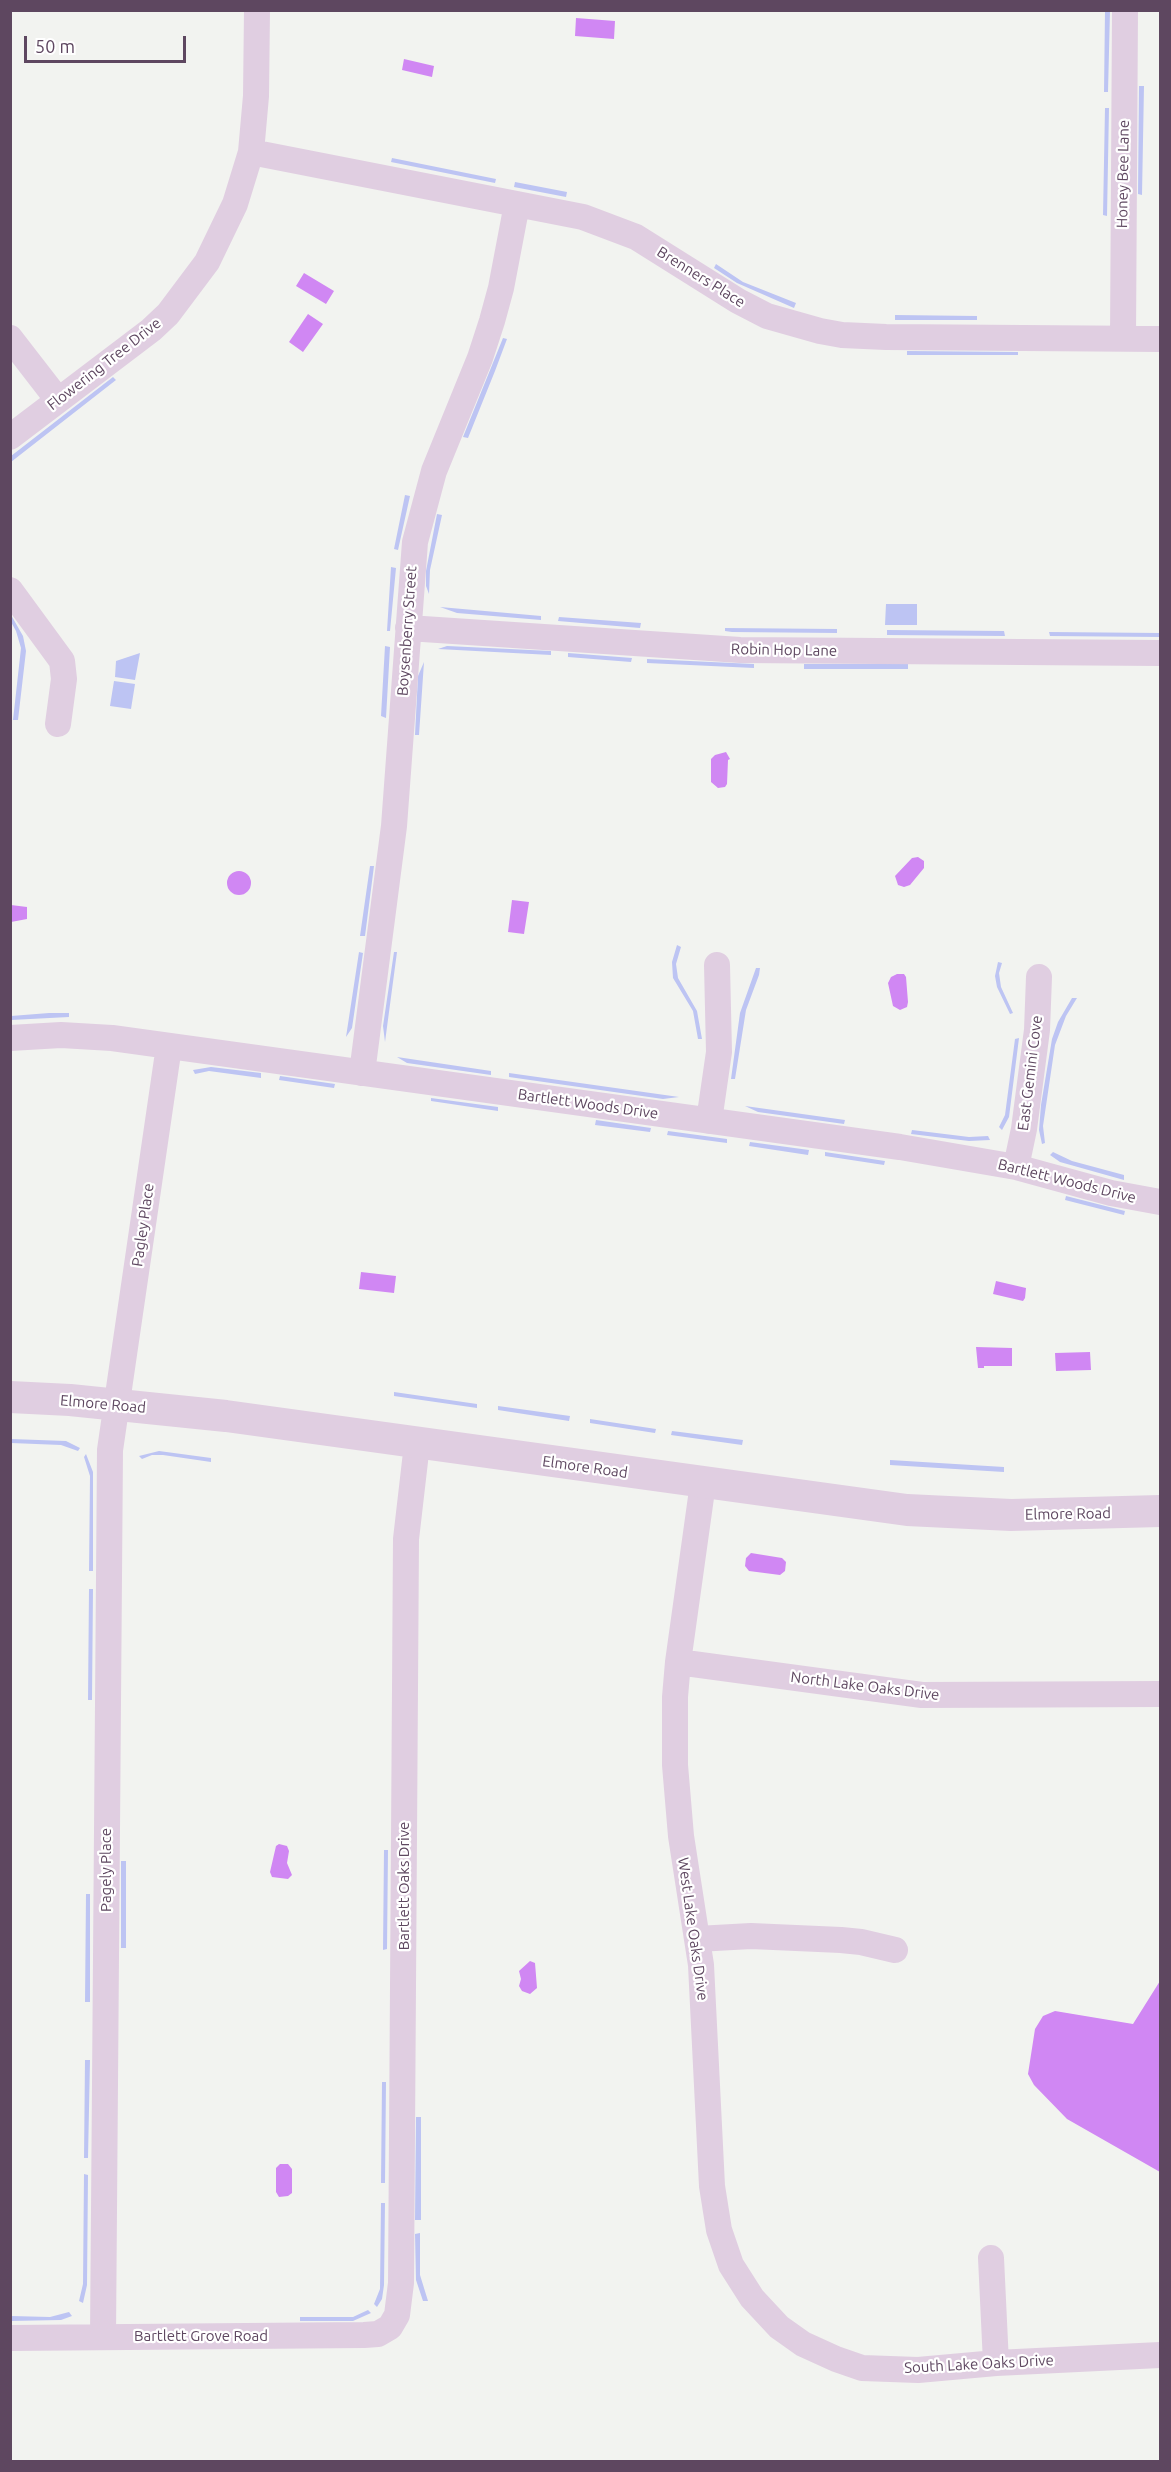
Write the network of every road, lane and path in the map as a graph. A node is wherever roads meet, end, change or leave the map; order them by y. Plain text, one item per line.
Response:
1 (257, 10) edge
2 (1125, 10) edge
3 (251, 152) junction
4 (517, 204) junction
5 (10, 338) edge
6 (1123, 339) junction
7 (1161, 339) edge
8 (58, 400) junction
9 (10, 437) edge
10 (10, 590) edge
11 (408, 628) junction
12 (1161, 653) edge
13 (58, 723) dead end
14 (717, 965) dead end
15 (1039, 977) dead end
16 (10, 1038) edge
17 (169, 1046) junction
18 (362, 1073) junction
19 (709, 1121) junction
20 (1016, 1167) junction
21 (1161, 1202) edge
22 (10, 1397) edge
23 (116, 1404) junction
24 (417, 1444) junction
25 (702, 1483) junction
26 (1161, 1511) edge
27 (678, 1662) junction
28 (1161, 1694) edge
29 (698, 1939) junction
30 (895, 1950) dead end
31 (991, 2258) dead end
32 (390, 2327) joint
33 (103, 2336) junction
34 (10, 2338) edge
35 (803, 2344) joint
36 (1161, 2355) edge
37 (996, 2363) junction

1 - 3 street, Flowering Tree Drive
2 - 6 street, Honey Bee Lane
3 - 4 street, Brenners Place
3 - 8 street, Flowering Tree Drive
4 - 6 street, Brenners Place
4 - 11 street, Boysenberry Street
5 - 8 street
6 - 7 street, Brenners Place
8 - 9 street, Flowering Tree Drive
10 - 13 street
11 - 12 street, Robin Hop Lane
11 - 18 street, Boysenberry Street
14 - 19 street
15 - 20 street, East Gemini Cove
16 - 17 street, Bartlett Woods Drive
17 - 18 street, Bartlett Woods Drive
17 - 23 street, Pagley Place
18 - 19 street, Bartlett Woods Drive
19 - 20 street, Bartlett Woods Drive
20 - 21 street, Bartlett Woods Drive
22 - 23 street, Elmore Road
23 - 24 street, Elmore Road
23 - 33 street, Pagely Place
24 - 25 street, Elmore Road
24 - 32 street, Bartlett Oaks Drive
25 - 26 street, Elmore Road
25 - 27 street, West Lake Oaks Drive
27 - 28 street, North Lake Oaks Drive
27 - 29 street, West Lake Oaks Drive
29 - 30 street
29 - 35 street, West Lake Oaks Drive
31 - 37 street
32 - 33 street, Bartlett Grove Road
33 - 34 street, Bartlett Grove Road
35 - 37 street, South Lake Oaks Drive
36 - 37 street, South Lake Oaks Drive

